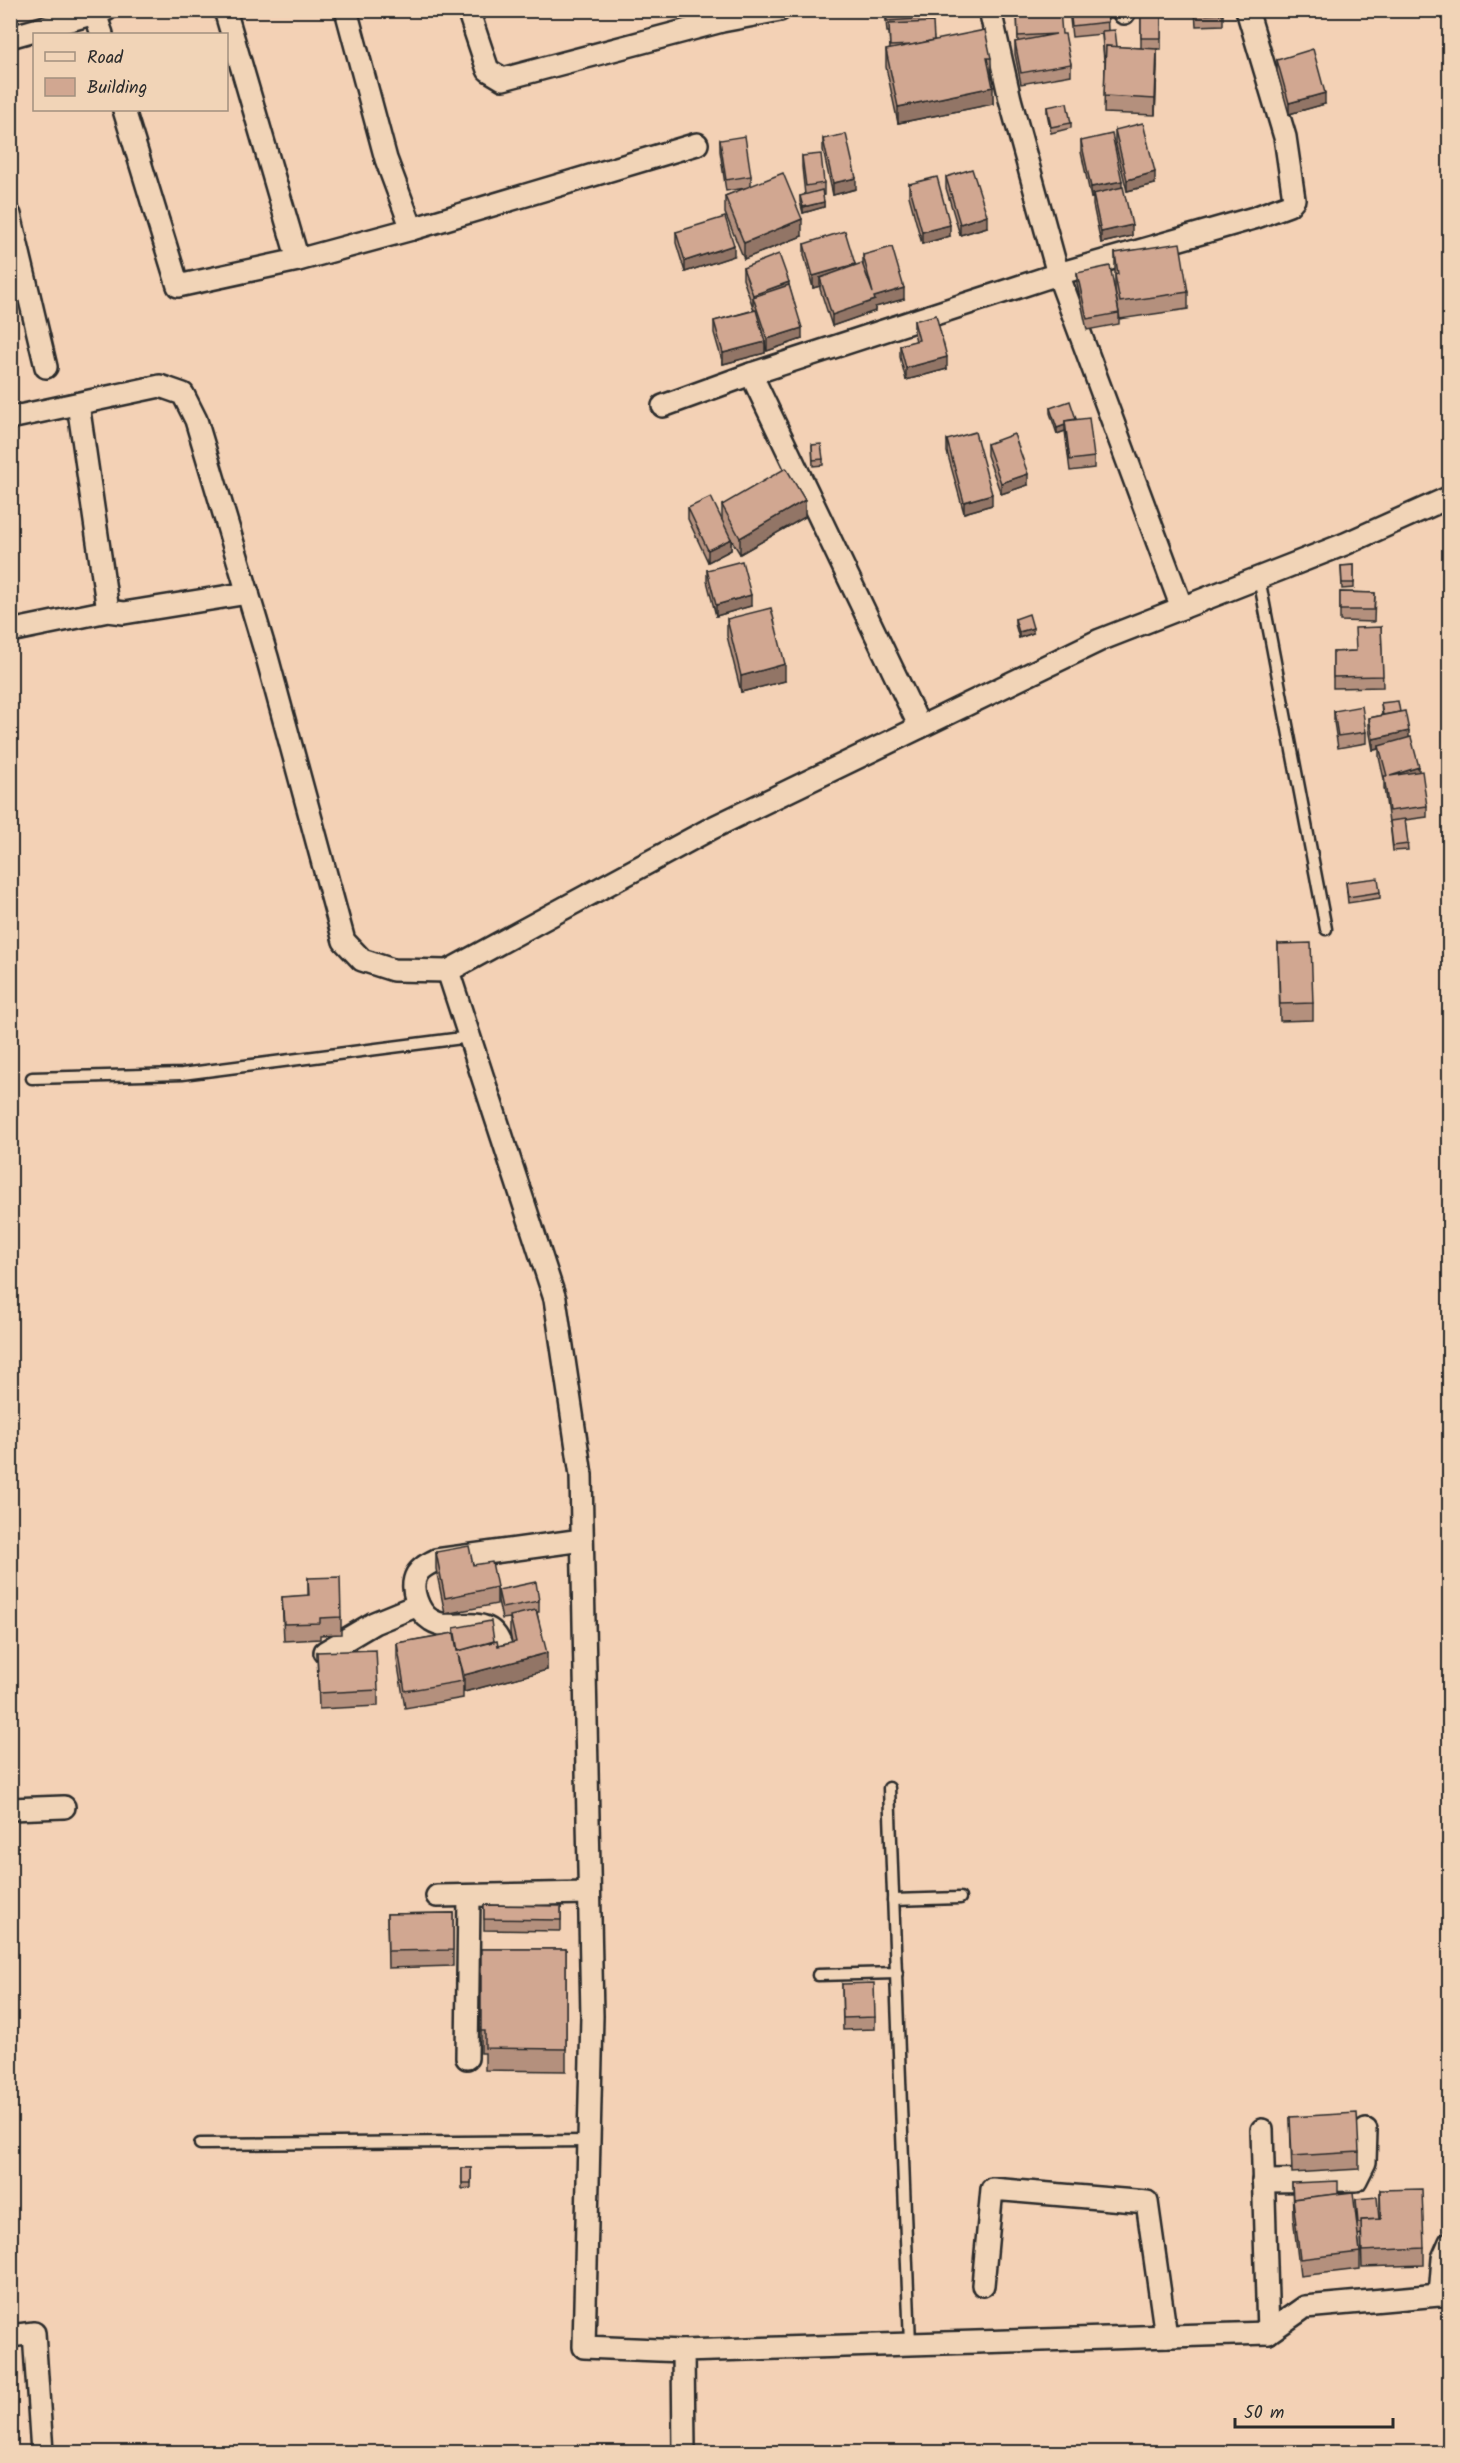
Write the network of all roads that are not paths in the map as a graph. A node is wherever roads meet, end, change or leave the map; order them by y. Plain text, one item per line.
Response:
1 (225, 10) edge
2 (346, 10) edge
3 (468, 10) edge
4 (780, 10) edge
5 (990, 10) edge
6 (1247, 10) edge
7 (101, 12) edge
8 (102, 33) edge
9 (10, 37) edge
10 (124, 111) edge
11 (697, 144) dead end
12 (10, 215) edge
13 (412, 229) junction
14 (298, 260) junction
15 (1058, 274) junction
16 (46, 367) dead end
17 (751, 374) junction
18 (78, 404) junction
19 (663, 406) dead end
20 (10, 418) edge
21 (1449, 498) edge
22 (1259, 578) junction
23 (248, 593) junction
24 (1182, 608) junction
25 (108, 611) junction
26 (10, 631) edge
27 (920, 727) junction
28 (1326, 929) dead end
29 (448, 972) junction
30 (470, 1037) junction
31 (32, 1078) dead end
32 (582, 1540) junction
33 (418, 1605) junction
34 (503, 1650) edge
35 (325, 1652) edge
36 (889, 1788) dead end
37 (64, 1807) dead end
38 (10, 1809) edge
39 (589, 1893) junction
40 (437, 1896) dead end
41 (469, 1896) junction
42 (960, 1898) dead end
43 (893, 1900) junction
44 (897, 1973) junction
45 (818, 1975) dead end
46 (467, 2058) dead end
47 (1262, 2130) dead end
48 (1366, 2130) dead end
49 (589, 2141) junction
50 (200, 2144) dead end
51 (1263, 2181) junction
52 (1449, 2242) edge
53 (983, 2285) dead end
54 (1445, 2294) edge
55 (1268, 2333) junction
56 (10, 2336) edge
57 (1166, 2336) junction
58 (910, 2344) junction
59 (683, 2351) junction
60 (42, 2452) edge
61 (684, 2452) edge

1 - 14 street
2 - 13 street
3 - 4 street
5 - 15 street
6 - 15 street
7 - 8 street
7 - 9 street
10 - 14 street
11 - 13 street
12 - 16 street
13 - 14 street
15 - 17 street
15 - 24 street
17 - 19 street
17 - 27 street
18 - 20 street
18 - 23 street
18 - 25 street
21 - 22 street
22 - 24 street
22 - 28 lane
23 - 25 street
23 - 29 street
24 - 27 street
25 - 26 street
27 - 29 street
29 - 30 street
30 - 31 lane
30 - 32 street
32 - 33 street
32 - 39 street
33 - 34 street
33 - 35 street
36 - 43 lane
37 - 38 street
39 - 41 street
39 - 49 street
40 - 41 street
41 - 46 street
42 - 43 lane
43 - 44 lane
44 - 45 lane
44 - 58 lane
47 - 51 street
48 - 51 street
49 - 50 lane
49 - 59 street
51 - 55 street
52 - 54 street
53 - 57 street
54 - 55 street
55 - 57 street
56 - 60 street
57 - 58 street
58 - 59 street
59 - 61 street

